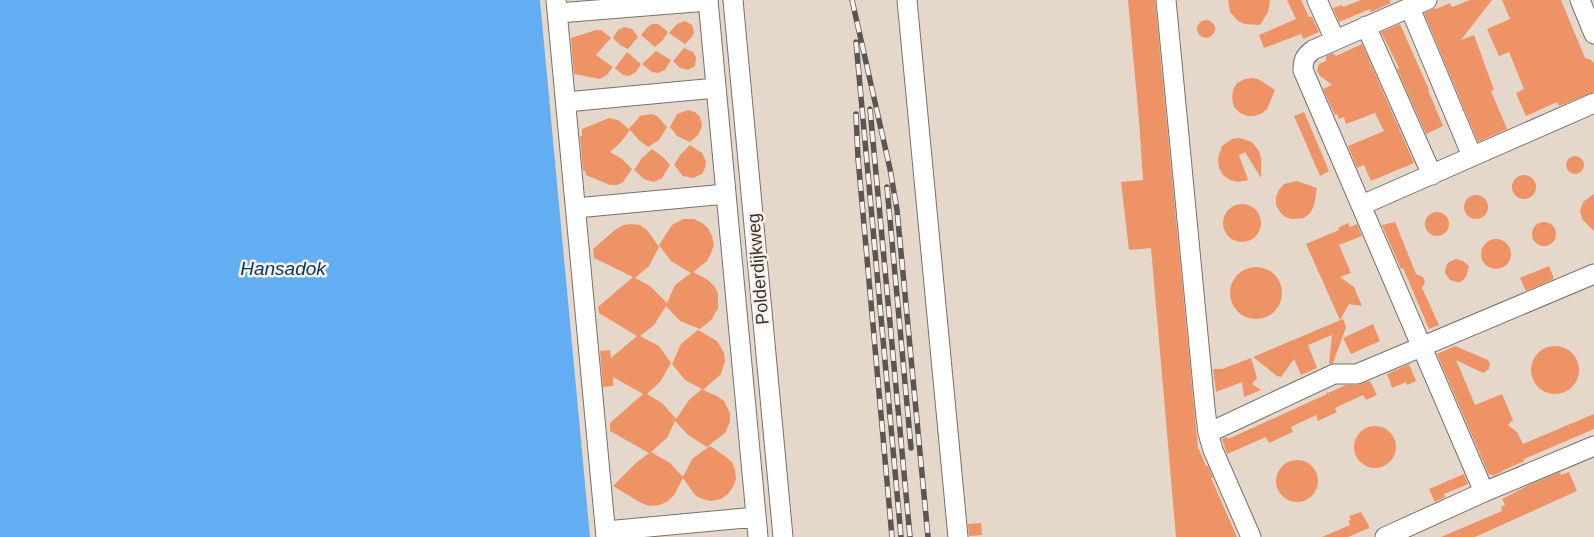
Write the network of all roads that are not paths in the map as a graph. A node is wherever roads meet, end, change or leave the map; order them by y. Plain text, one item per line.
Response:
1 (708, 0) edge
2 (733, 0) edge
3 (907, 0) edge
4 (1166, 0) edge
5 (1318, 0) edge
6 (1580, 0) edge
7 (1418, 4) edge
8 (557, 7) edge
9 (1366, 26) junction
10 (1594, 34) edge
11 (1335, 40) junction
12 (716, 88) junction
13 (566, 102) junction
14 (1594, 103) edge
15 (1472, 156) junction
16 (1432, 175) junction
17 (726, 194) junction
18 (1362, 206) junction
19 (576, 208) junction
20 (1594, 274) edge
21 (1422, 347) junction
22 (1208, 433) junction
23 (1594, 446) edge
24 (1484, 492) junction
25 (756, 517) junction
26 (606, 534) edge
27 (758, 537) edge
28 (783, 537) edge
29 (958, 537) edge
30 (1251, 537) edge
31 (1385, 537) edge

1 - 8 street
1 - 12 street
2 - 28 street, Polderdijkweg
3 - 29 street
4 - 22 street
5 - 11 street
6 - 10 street
7 - 9 street
7 - 15 street
8 - 13 street
9 - 11 street
9 - 16 street
11 - 18 street
12 - 13 street
12 - 17 street
13 - 19 street
14 - 15 street
15 - 16 street
16 - 18 street
17 - 19 street
17 - 25 street
18 - 21 street
19 - 26 street
20 - 21 street
21 - 22 street
21 - 24 street
22 - 30 street
23 - 24 street
24 - 31 street
25 - 26 street
25 - 27 street

